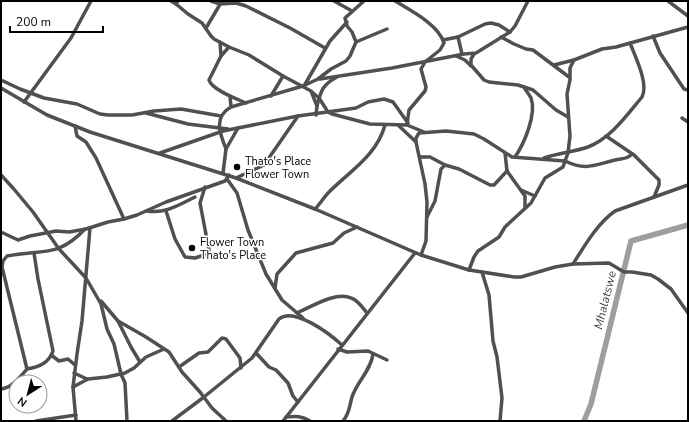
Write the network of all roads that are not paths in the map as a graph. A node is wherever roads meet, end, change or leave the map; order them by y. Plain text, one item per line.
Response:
1 (91, 1) edge
2 (171, 1) edge
3 (211, 1) edge
4 (334, 1) edge
5 (364, 1) edge
6 (395, 1) edge
7 (528, 1) edge
8 (668, 1) edge
9 (177, 2) edge
10 (221, 2) edge
11 (352, 11) junction
12 (688, 16) edge
13 (347, 22) junction
14 (688, 26) edge
15 (206, 28) junction
16 (387, 29) dead end
17 (510, 32) junction
18 (653, 36) junction
19 (501, 37) junction
20 (458, 38) junction
21 (443, 40) junction
22 (220, 42) junction
23 (356, 42) junction
24 (630, 43) junction
25 (230, 47) junction
26 (325, 48) junction
27 (462, 54) junction
28 (474, 54) junction
29 (221, 56) junction
30 (456, 56) junction
31 (574, 60) junction
32 (425, 62) junction
33 (554, 65) junction
34 (472, 66) junction
35 (283, 76) junction
36 (340, 76) junction
37 (569, 76) junction
38 (318, 79) junction
39 (1, 80) edge
40 (304, 86) junction
41 (524, 87) junction
42 (1, 88) edge
43 (688, 90) edge
44 (311, 91) junction
45 (31, 93) junction
46 (230, 96) junction
47 (270, 96) junction
48 (319, 98) junction
49 (24, 102) junction
50 (246, 103) junction
51 (317, 106) junction
52 (230, 107) junction
53 (328, 112) junction
54 (145, 113) junction
55 (316, 115) junction
56 (221, 116) junction
57 (298, 116) junction
58 (568, 117) junction
59 (682, 118) dead end
60 (688, 122) edge
61 (385, 124) junction
62 (398, 124) junction
63 (407, 124) junction
64 (75, 126) junction
65 (219, 127) junction
66 (238, 128) junction
67 (231, 130) junction
68 (219, 132) junction
69 (425, 132) junction
70 (606, 136) junction
71 (416, 142) junction
72 (226, 149) junction
73 (159, 153) junction
74 (505, 153) junction
75 (568, 153) junction
76 (632, 154) junction
77 (420, 157) junction
78 (515, 157) junction
79 (541, 159) junction
80 (565, 161) junction
81 (445, 165) junction
82 (507, 171) junction
83 (223, 173) junction
84 (1, 175) edge
85 (228, 177) junction
86 (236, 178) junction
87 (688, 185) edge
88 (206, 187) junction
89 (520, 190) junction
90 (189, 193) junction
91 (535, 196) junction
92 (654, 197) junction
93 (195, 198) junction
94 (200, 203) junction
95 (315, 209) junction
96 (525, 209) junction
97 (147, 211) junction
98 (166, 211) junction
99 (427, 218) junction
100 (124, 219) junction
101 (357, 227) junction
102 (88, 228) junction
103 (1, 232) edge
104 (48, 233) junction
105 (58, 249) junction
106 (34, 253) junction
107 (415, 253) junction
108 (421, 255) junction
109 (573, 264) junction
110 (469, 270) junction
111 (482, 272) junction
112 (86, 278) junction
113 (275, 289) junction
114 (96, 296) junction
115 (297, 313) junction
116 (367, 313) junction
117 (688, 313) edge
118 (118, 321) junction
119 (306, 321) junction
120 (342, 345) junction
121 (164, 349) junction
122 (338, 349) junction
123 (256, 353) junction
124 (373, 354) junction
125 (51, 355) junction
126 (387, 360) dead end
127 (140, 362) junction
128 (75, 365) junction
129 (179, 367) junction
130 (240, 368) junction
131 (27, 369) junction
132 (74, 373) junction
133 (121, 374) junction
134 (88, 379) junction
135 (73, 387) junction
136 (1, 389) edge
137 (204, 397) junction
138 (298, 402) junction
139 (76, 416) junction
140 (286, 417) junction
141 (36, 421) edge
142 (76, 421) edge
143 (127, 421) edge
144 (172, 421) edge
145 (226, 421) edge
146 (283, 421) edge
147 (310, 421) edge
148 (343, 421) edge
149 (500, 421) edge

1 - 45 street
2 - 9 street
3 - 10 street
4 - 11 street
5 - 11 street
6 - 21 street
7 - 17 street
8 - 12 street
9 - 15 street
10 - 15 street
10 - 26 street
11 - 13 street
13 - 23 street
13 - 26 street
14 - 18 street
15 - 22 street
16 - 23 street
17 - 19 street
17 - 20 street
18 - 24 street
18 - 43 street
19 - 28 street
19 - 33 street
20 - 21 street
20 - 27 street
21 - 32 street
22 - 25 street
22 - 29 street
23 - 38 street
24 - 31 street
24 - 70 street
25 - 29 street
25 - 35 street
26 - 40 street
27 - 28 street
27 - 30 street
28 - 34 street
29 - 46 street
30 - 32 street
30 - 34 street
31 - 33 street
31 - 37 street
32 - 36 street
32 - 63 street
33 - 37 street
34 - 41 street
35 - 40 street
35 - 47 street
36 - 38 street
36 - 48 street
37 - 58 street
38 - 40 street
39 - 45 street
40 - 44 street
40 - 47 street
41 - 58 street
41 - 78 street
42 - 49 street
44 - 48 street
44 - 51 street
45 - 49 street
45 - 54 street
46 - 50 street
46 - 52 street
47 - 50 street
48 - 51 street
48 - 53 street
49 - 64 street
50 - 52 street
51 - 55 street
52 - 56 street
53 - 55 street
53 - 61 street
53 - 63 street
54 - 56 street
54 - 65 street
55 - 57 street
56 - 65 street
57 - 66 street
57 - 86 street
58 - 75 street
59 - 60 street
61 - 62 street
61 - 95 street
62 - 63 street
62 - 71 street
63 - 69 street
64 - 73 street
64 - 100 street
65 - 67 street
65 - 68 street
66 - 67 street
66 - 72 street
67 - 68 street
68 - 72 street
68 - 73 street
69 - 71 street
69 - 74 street
70 - 75 street
70 - 76 street
71 - 77 street
72 - 83 street
73 - 83 street
74 - 78 street
74 - 82 street
75 - 79 street
75 - 80 street
76 - 80 street
76 - 92 street
77 - 81 street
77 - 99 street
78 - 79 street
79 - 80 street
80 - 91 street
81 - 82 street
81 - 99 street
82 - 89 street
83 - 85 street
84 - 104 street
85 - 86 street
85 - 88 street
85 - 113 street
86 - 95 street
87 - 92 street
88 - 90 street
88 - 94 street
89 - 91 street
89 - 96 street
90 - 93 street
90 - 97 street
91 - 96 street
92 - 109 street
93 - 94 street
93 - 98 street
94 - 98 street
95 - 101 street
96 - 110 street
97 - 98 street
97 - 100 street
99 - 108 street
100 - 102 street
101 - 107 street
101 - 113 street
102 - 104 street
102 - 105 street
102 - 112 street
103 - 104 street
104 - 105 street
105 - 106 street
105 - 112 street
106 - 125 street
106 - 131 street
107 - 108 street
107 - 116 street
108 - 110 street
109 - 111 street
109 - 117 street
110 - 111 street
111 - 149 street
112 - 114 street
112 - 128 street
113 - 115 street
114 - 118 street
114 - 133 street
115 - 116 street
115 - 119 street
116 - 120 street
118 - 121 street
118 - 127 street
119 - 120 street
119 - 123 street
120 - 122 street
121 - 127 street
121 - 129 street
122 - 124 street
122 - 138 street
123 - 130 street
123 - 138 street
124 - 126 street
124 - 148 street
125 - 128 street
125 - 131 street
127 - 133 street
128 - 132 street
129 - 130 street
129 - 137 street
130 - 137 street
131 - 136 street
132 - 134 street
132 - 135 street
133 - 134 street
133 - 143 street
134 - 135 street
135 - 139 street
137 - 144 street
137 - 145 street
138 - 140 street
139 - 141 street
139 - 142 street
140 - 146 street
140 - 147 street

